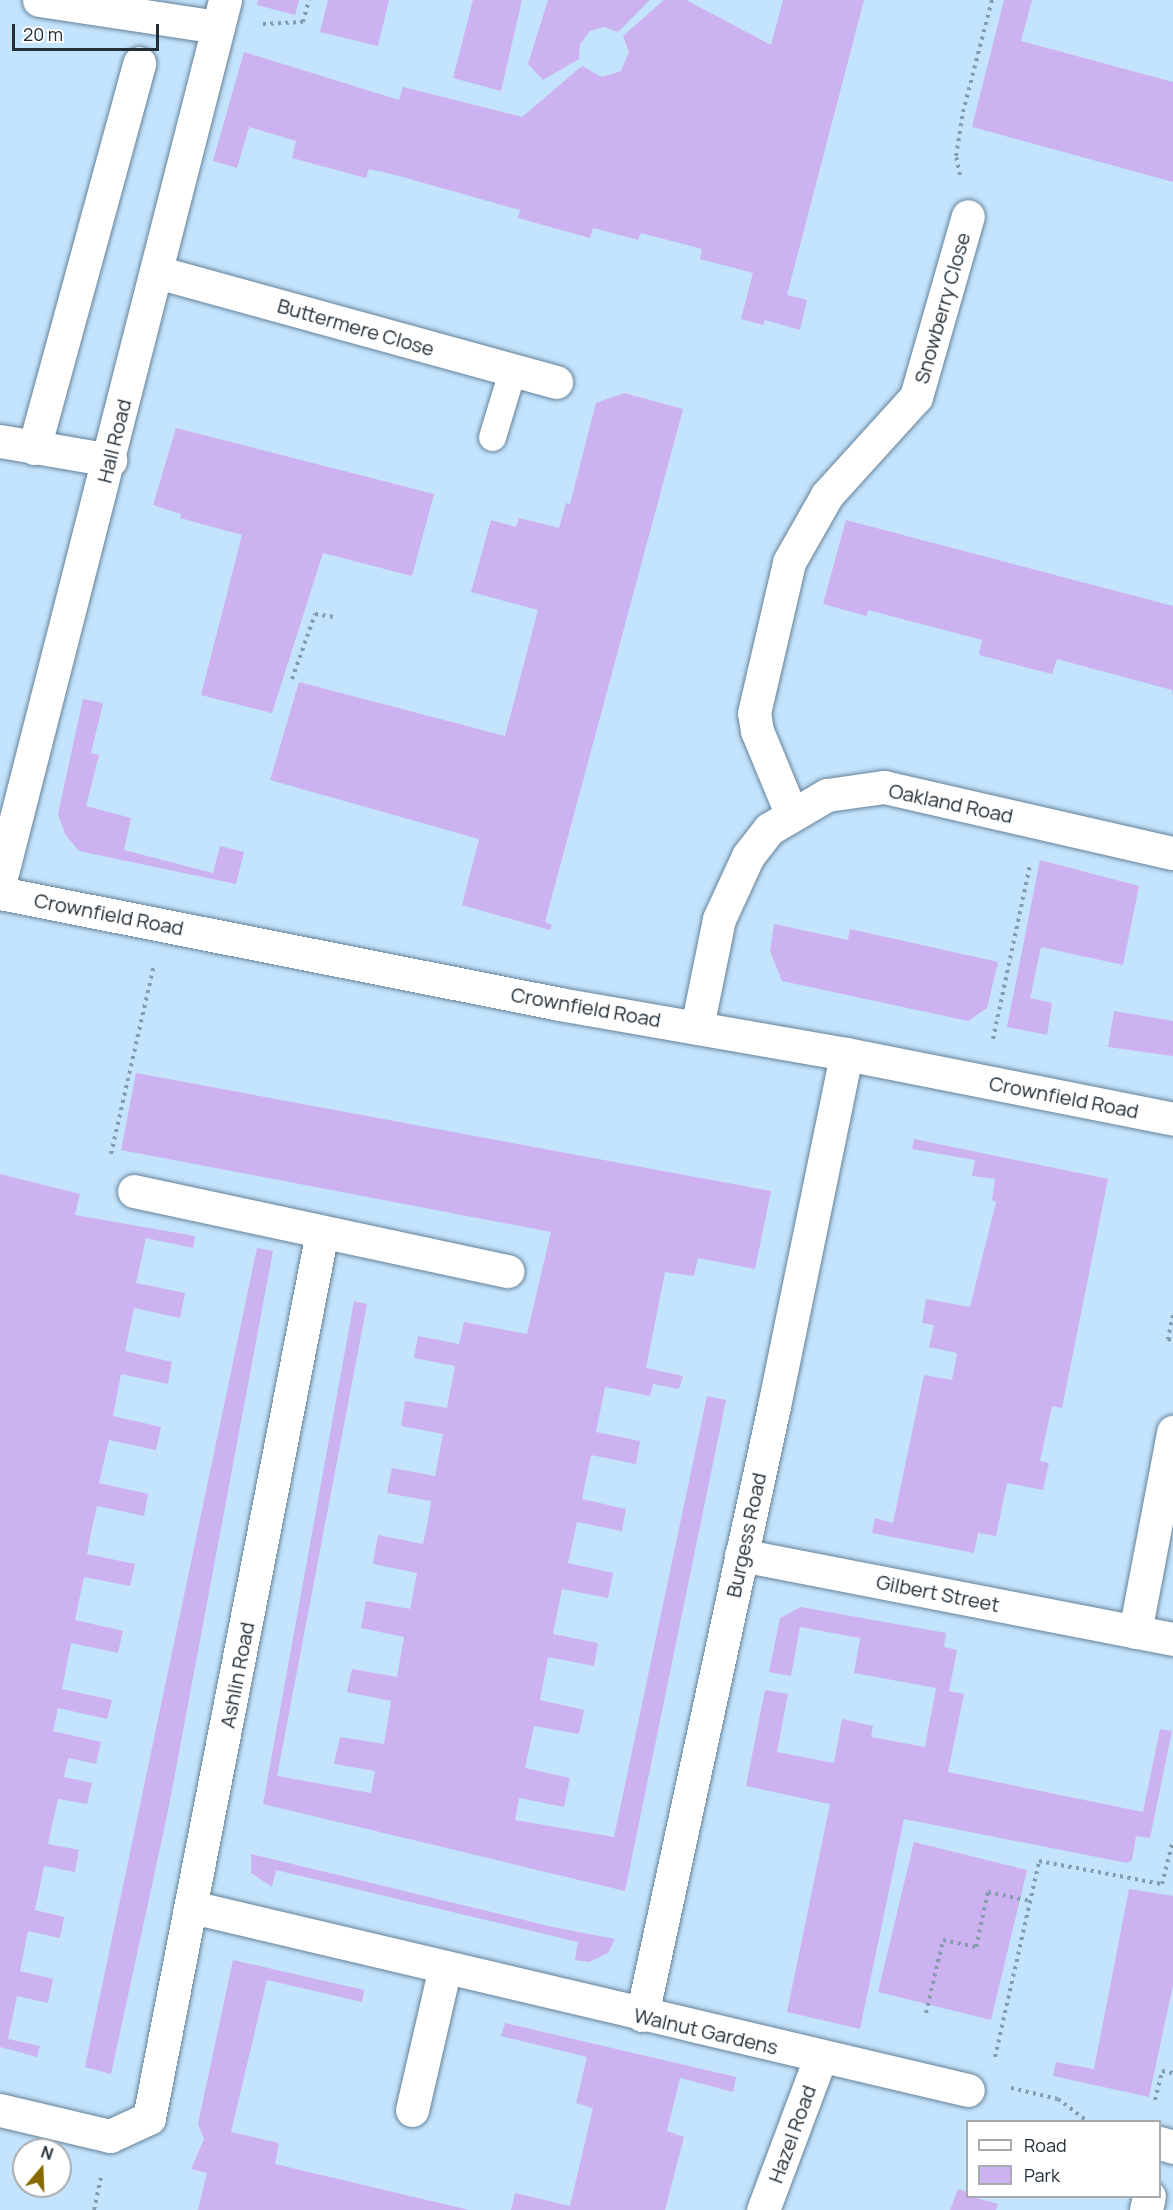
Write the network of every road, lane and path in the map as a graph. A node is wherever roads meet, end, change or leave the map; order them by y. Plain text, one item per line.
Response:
1 (39, 0) edge
2 (309, 0) edge
3 (992, 0) edge
4 (221, 15) edge
5 (140, 63) dead end
6 (956, 156) dead end
7 (968, 216) dead end
8 (157, 272) junction
9 (512, 371) junction
10 (556, 382) dead end
11 (492, 437) dead end
12 (0, 441) edge
13 (34, 448) junction
14 (110, 460) junction
15 (333, 617) dead end
16 (292, 679) dead end
17 (791, 813) junction
18 (1040, 823) junction
19 (1173, 853) edge
20 (0, 881) edge
21 (0, 893) edge
22 (155, 959) dead end
23 (697, 1027) junction
24 (992, 1043) dead end
25 (846, 1054) junction
26 (1173, 1119) edge
27 (110, 1159) dead end
28 (134, 1191) dead end
29 (322, 1232) junction
30 (508, 1271) dead end
31 (1173, 1315) edge
32 (1173, 1341) edge
33 (1173, 1432) edge
34 (741, 1555) junction
35 (1135, 1632) junction
36 (1173, 1639) edge
37 (1173, 1840) edge
38 (1030, 1900) junction
39 (192, 1907) junction
40 (445, 1968) junction
41 (926, 2013) dead end
42 (642, 2016) junction
43 (820, 2058) junction
44 (993, 2067) dead end
45 (1173, 2073) edge
46 (1000, 2086) dead end
47 (968, 2090) dead end
48 (1154, 2103) dead end
49 (0, 2110) edge
50 (412, 2110) dead end
51 (1087, 2120) edge
52 (764, 2210) edge

1 - 4 street
2 - 4 path
3 - 6 path
4 - 8 street, Hall Road
5 - 13 street
7 - 17 street, Snowberry Close
8 - 9 street, Buttermere Close
8 - 14 street, Hall Road
9 - 10 street, Buttermere Close
9 - 11 lane
12 - 13 street
13 - 14 street
14 - 20 street, Hall Road
15 - 16 path
17 - 18 street, Oakland Road
17 - 23 street, Oakland Road
18 - 19 street, Oakland Road
18 - 24 path
21 - 23 street, Crownfield Road
22 - 27 path
23 - 25 street, Crownfield Road
25 - 26 street, Crownfield Road
25 - 34 street, Burgess Road
28 - 29 street
29 - 30 street
29 - 39 street, Ashlin Road
31 - 32 path
33 - 35 street
34 - 35 street, Gilbert Street
34 - 42 street, Burgess Road
35 - 36 street, Gilbert Street
37 - 38 path
38 - 41 path
38 - 44 path
39 - 40 street, Walnut Gardens
39 - 49 street, Ashlin Road
40 - 42 street, Walnut Gardens
40 - 50 street
42 - 43 street, Walnut Gardens
43 - 47 street, Walnut Gardens
43 - 52 street, Hazel Road
45 - 48 path
46 - 51 path

